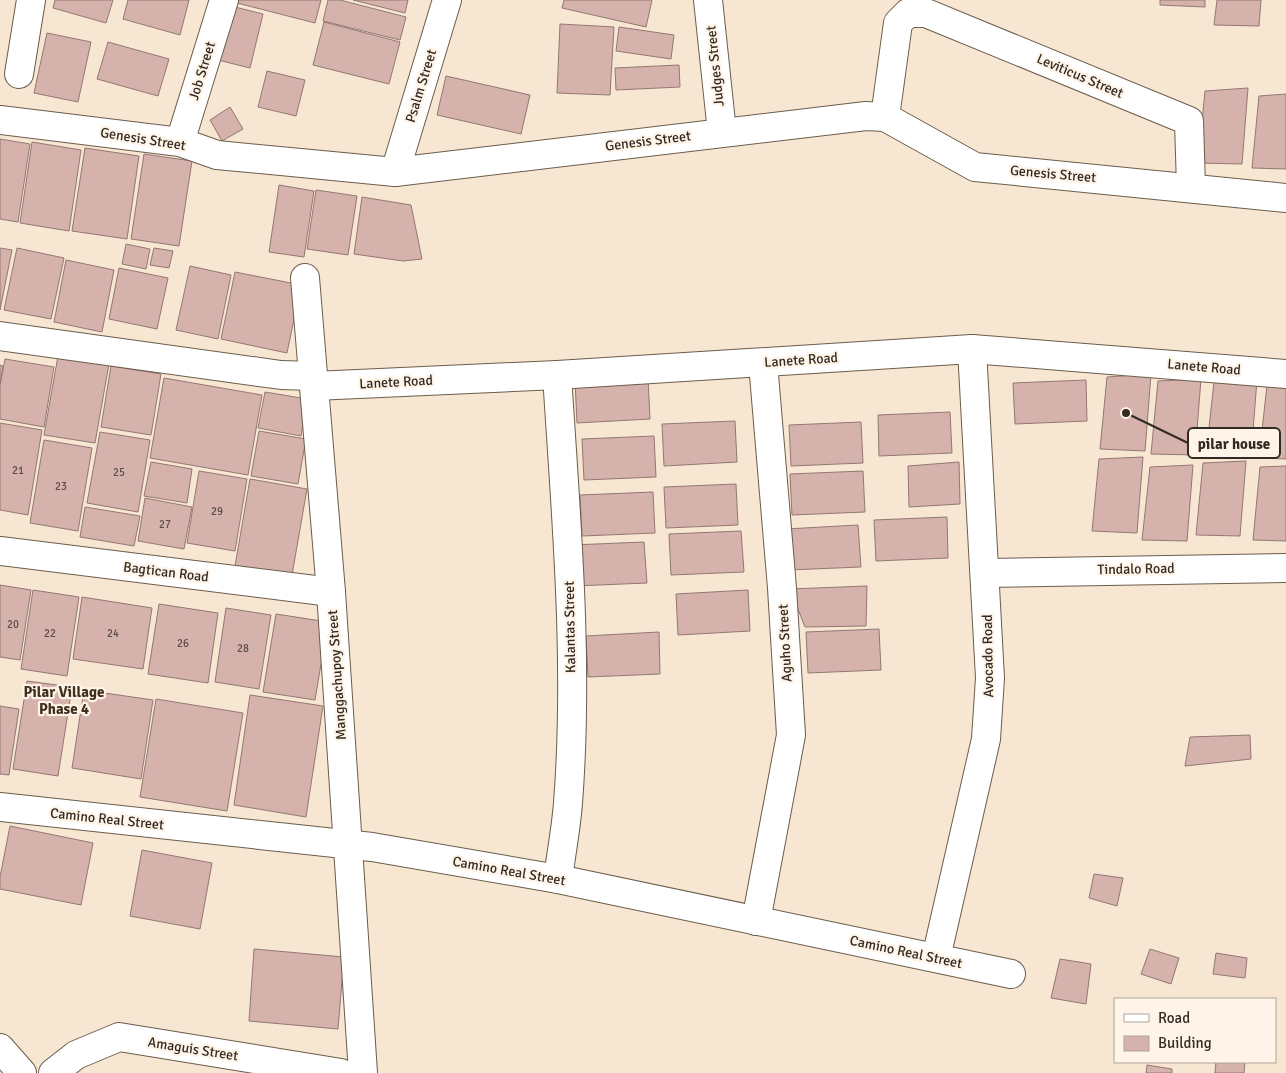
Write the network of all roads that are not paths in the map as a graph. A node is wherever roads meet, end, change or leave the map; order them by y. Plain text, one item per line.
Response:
1 (31, 0) edge
2 (224, 0) edge
3 (447, 0) edge
4 (708, 0) edge
5 (19, 74) dead end
6 (885, 117) junction
7 (0, 120) edge
8 (722, 132) junction
9 (180, 142) junction
10 (395, 172) junction
11 (1191, 187) junction
12 (1286, 198) edge
13 (305, 278) dead end
14 (0, 336) edge
15 (972, 348) junction
16 (763, 363) junction
17 (1286, 374) edge
18 (557, 375) junction
19 (314, 381) junction
20 (0, 551) edge
21 (1286, 568) edge
22 (985, 573) junction
23 (331, 592) junction
24 (0, 807) edge
25 (349, 844) junction
26 (558, 879) junction
27 (756, 921) junction
28 (936, 958) junction
29 (1011, 974) dead end
30 (0, 1048) edge
31 (22, 1073) edge
32 (53, 1073) edge
33 (341, 1073) edge
34 (363, 1073) edge

1 - 5 street
2 - 9 street, Job Street
3 - 10 street, Psalm Street
4 - 8 street, Judges Street
6 - 8 street, Genesis Street
6 - 11 street, Genesis Street
6 - 11 street, Leviticus Street
7 - 9 street, Genesis Street
8 - 10 street, Genesis Street
9 - 10 street, Genesis Street
11 - 12 street, Genesis Street
13 - 19 street, Manggachupoy Street
14 - 19 street, Lanete Road
15 - 16 street, Lanete Road
15 - 17 street, Lanete Road
15 - 22 street, Avocado Road
16 - 18 street, Lanete Road
16 - 27 street, Aguho Street
18 - 19 street, Lanete Road
18 - 26 street, Kalantas Street
19 - 23 street, Manggachupoy Street
20 - 23 street, Bagtican Road
21 - 22 street, Tindalo Road
22 - 28 street, Avocado Road
23 - 25 street, Manggachupoy Street
24 - 25 street, Camino Real Street
25 - 26 street, Camino Real Street
25 - 34 street, Manggachupoy Street
26 - 27 street, Camino Real Street
27 - 28 street, Camino Real Street
28 - 29 street, Camino Real Street
30 - 31 street
32 - 33 street, Amaguis Street

